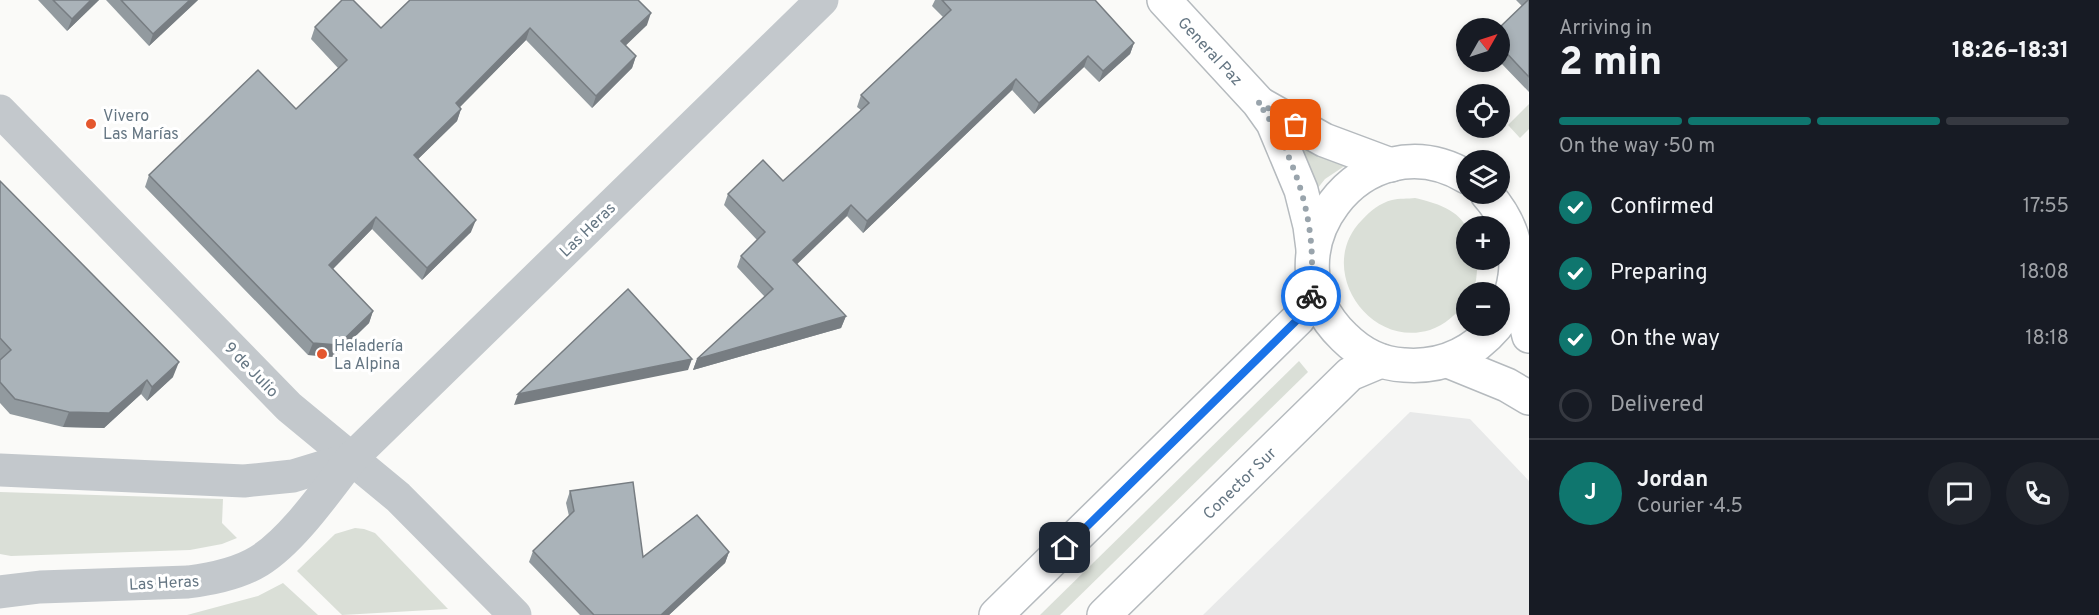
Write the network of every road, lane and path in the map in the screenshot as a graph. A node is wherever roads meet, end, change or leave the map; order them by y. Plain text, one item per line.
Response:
1 (822, 0) edge
2 (1164, 0) edge
3 (1258, 102) junction
4 (0, 111) edge
5 (1391, 165) junction
6 (1456, 172) edge
7 (1496, 204) edge
8 (1313, 254) junction
9 (1515, 279) junction
10 (1315, 286) junction
11 (1510, 301) edge
12 (1488, 336) edge
13 (1529, 336) edge
14 (1381, 360) junction
15 (1448, 361) junction
16 (1529, 398) edge
17 (352, 458) junction
18 (0, 470) edge
19 (0, 578) edge
20 (40, 587) junction
21 (0, 592) edge
22 (515, 615) edge
23 (996, 615) edge
24 (1104, 615) edge

1 - 17 street, Las Heras
2 - 3 main road, General Paz
3 - 5 main road, General Paz
3 - 8 main road, General Paz
4 - 17 street, 9 de Julio
5 - 6 main road
5 - 8 main road
7 - 9 main road
8 - 10 main road
9 - 11 main road
9 - 13 main road
10 - 14 main road
10 - 23 main road
12 - 15 main road
14 - 15 main road
14 - 24 main road, Conector Sur
15 - 16 main road
17 - 18 street, Las Heras
17 - 20 street, Las Heras
17 - 22 street, 9 de Julio
19 - 20 street
20 - 21 street, Las Heras

